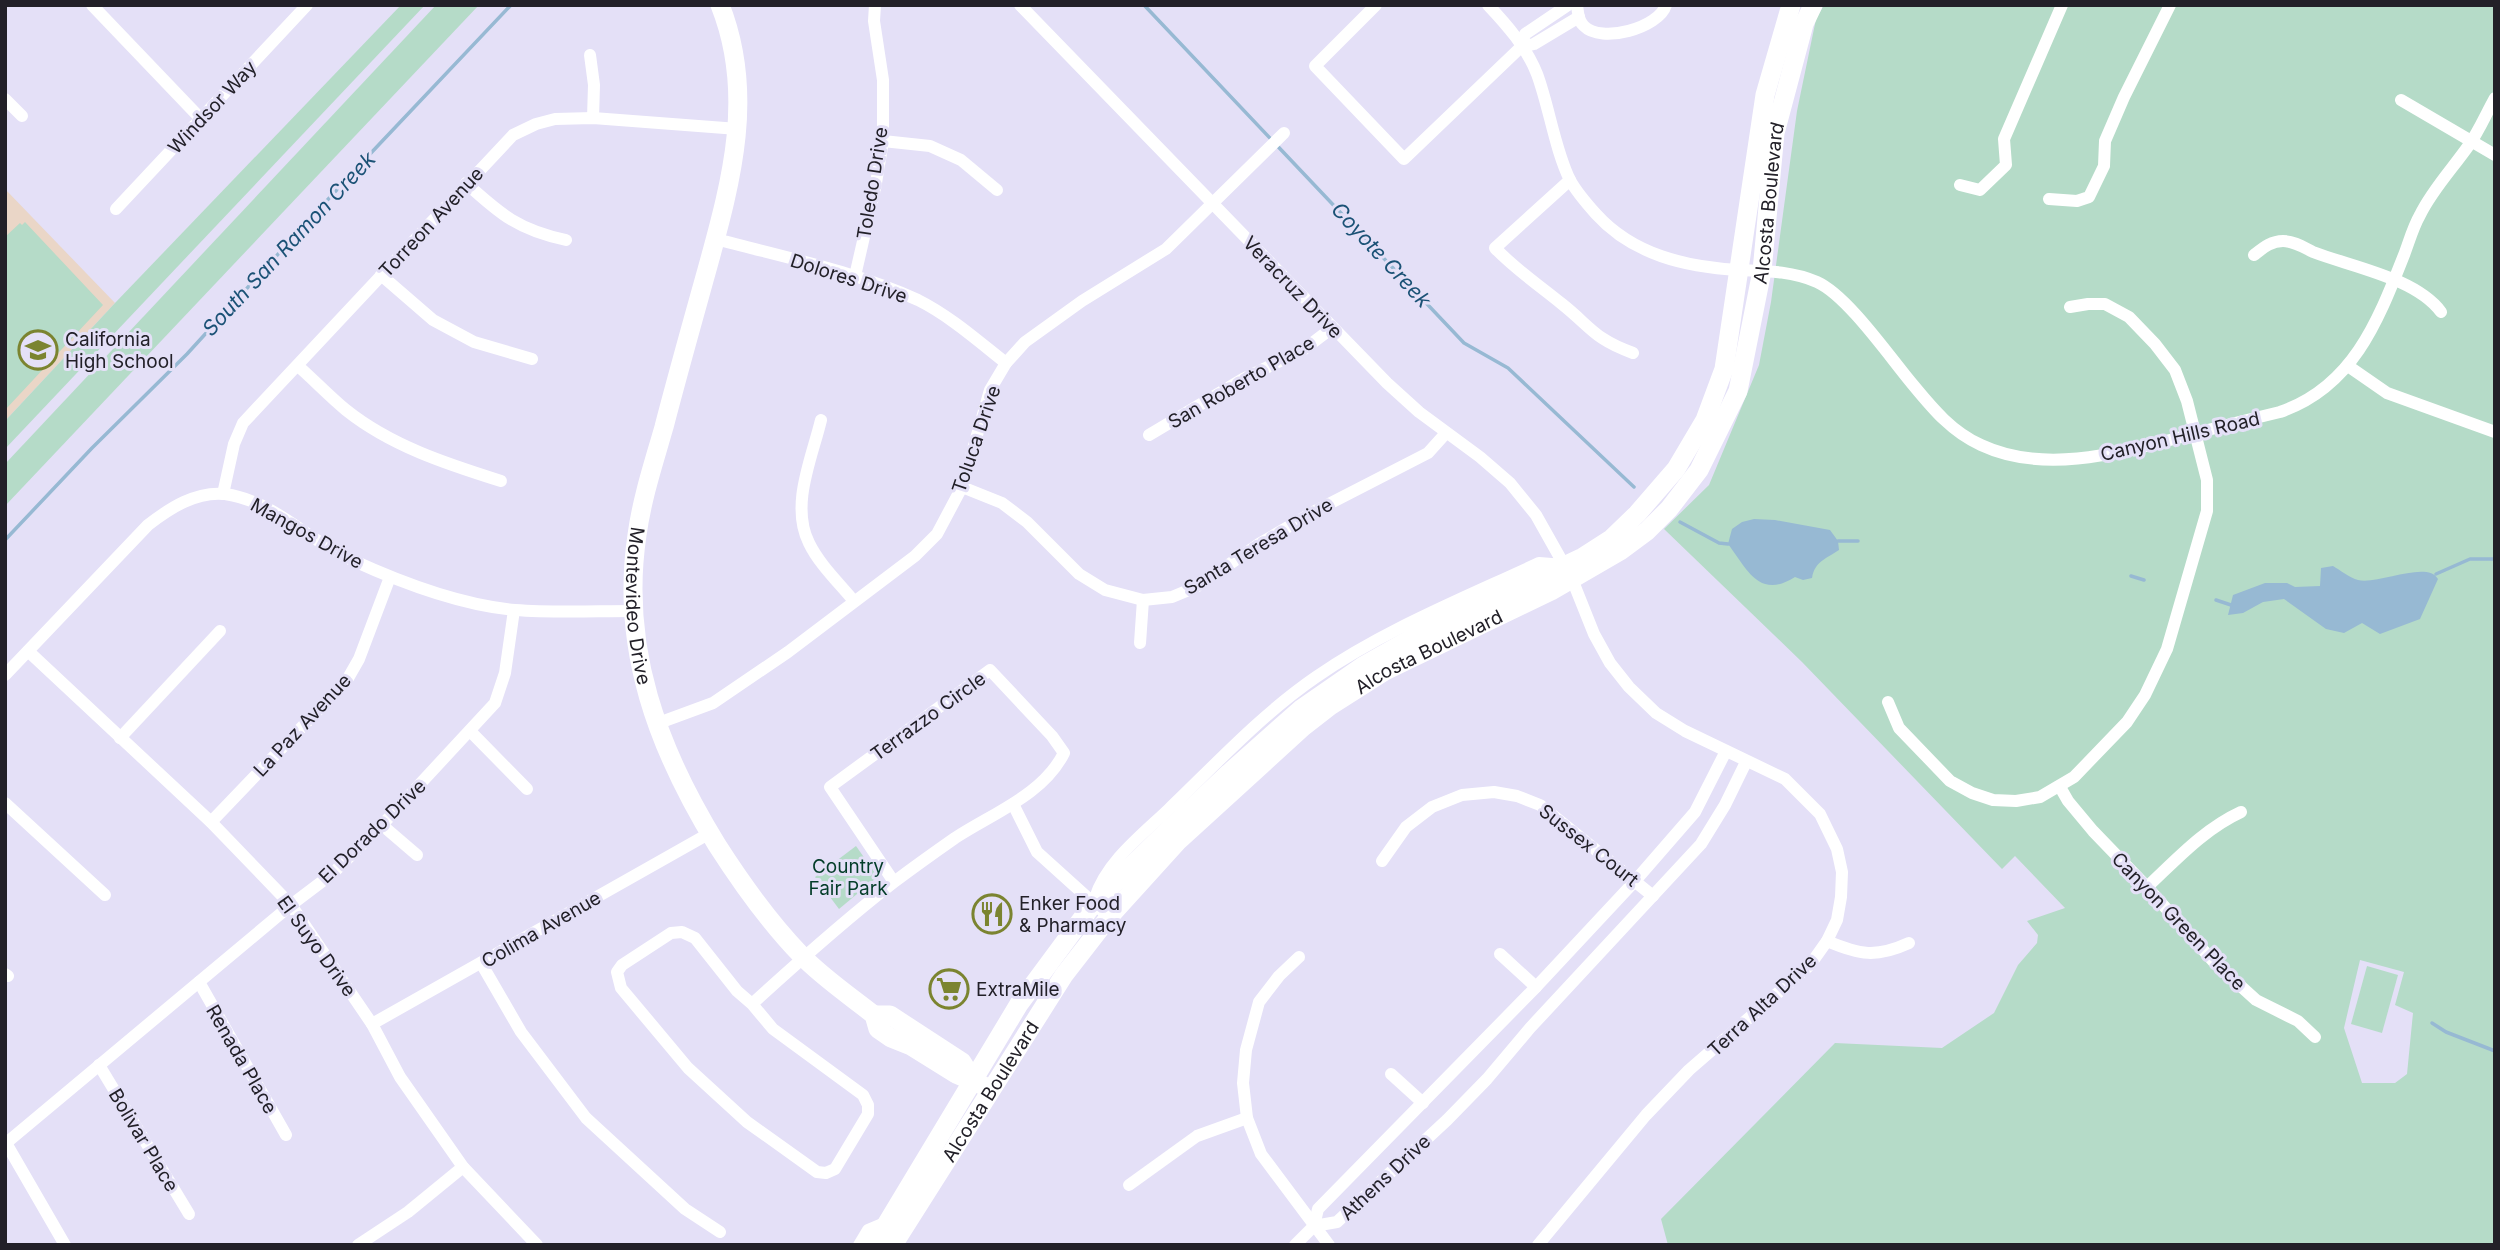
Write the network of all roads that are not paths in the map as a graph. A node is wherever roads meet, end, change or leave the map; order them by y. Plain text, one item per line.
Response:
1 (92, 5) edge
2 (307, 5) edge
3 (720, 5) edge
4 (875, 5) edge
5 (1020, 5) edge
6 (1376, 5) edge
7 (1488, 5) edge
8 (1568, 5) edge
9 (1666, 5) edge
10 (1791, 5) edge
11 (1813, 5) edge
12 (2062, 5) edge
13 (2171, 5) edge
14 (1578, 11) edge
15 (1521, 47) junction
16 (590, 55) dead end
17 (2495, 98) edge
18 (5, 99) edge
19 (2401, 100) dead end
20 (22, 116) dead end
21 (593, 118) junction
22 (201, 119) junction
23 (738, 129) junction
24 (1284, 133) dead end
25 (883, 141) junction
26 (2472, 142) junction
27 (2495, 155) edge
28 (1570, 180) junction
29 (466, 183) junction
30 (1961, 185) dead end
31 (997, 190) dead end
32 (2049, 200) dead end
33 (1212, 203) junction
34 (116, 209) dead end
35 (716, 239) junction
36 (566, 240) dead end
37 (2254, 255) dead end
38 (1740, 270) junction
39 (1762, 271) junction
40 (381, 275) junction
41 (855, 276) junction
42 (2394, 281) junction
43 (2070, 307) dead end
44 (2441, 312) dead end
45 (1332, 328) junction
46 (1633, 353) dead end
47 (532, 359) dead end
48 (1006, 363) junction
49 (298, 366) junction
50 (2348, 366) junction
51 (821, 420) dead end
52 (2495, 432) edge
53 (1446, 433) junction
54 (2195, 433) junction
55 (1149, 435) dead end
56 (501, 481) dead end
57 (962, 487) junction
58 (223, 494) junction
59 (1568, 572) junction
60 (390, 577) junction
61 (853, 600) junction
62 (1143, 600) junction
63 (514, 610) junction
64 (633, 611) junction
65 (220, 631) dead end
66 (1140, 643) dead end
67 (28, 651) junction
68 (5, 674) edge
69 (1888, 702) dead end
70 (656, 724) junction
71 (470, 731) junction
72 (120, 738) junction
73 (1726, 751) junction
74 (1746, 762) junction
75 (2060, 787) junction
76 (527, 789) dead end
77 (5, 803) edge
78 (1013, 804) junction
79 (2241, 812) dead end
80 (211, 822) junction
81 (382, 825) junction
82 (710, 833) junction
83 (417, 855) dead end
84 (1382, 861) dead end
85 (1635, 881) junction
86 (894, 882) junction
87 (2147, 887) junction
88 (105, 895) dead end
89 (1653, 896) junction
90 (1093, 904) junction
91 (291, 905) junction
92 (1109, 917) junction
93 (1827, 941) junction
94 (1909, 943) dead end
95 (1500, 954) dead end
96 (803, 957) junction
97 (1299, 957) dead end
98 (481, 963) junction
99 (198, 982) junction
100 (1535, 987) junction
101 (752, 1004) junction
102 (372, 1024) junction
103 (2315, 1037) dead end
104 (99, 1065) junction
105 (1391, 1074) dead end
106 (982, 1085) junction
107 (1423, 1103) junction
108 (1247, 1118) junction
109 (286, 1135) dead end
110 (6, 1143) edge
111 (463, 1167) junction
112 (1129, 1185) dead end
113 (189, 1214) dead end
114 (890, 1220) junction
115 (1314, 1226) junction
116 (720, 1232) dead end
117 (362, 1244) edge
118 (65, 1245) edge
119 (537, 1245) edge
120 (859, 1245) edge
121 (874, 1245) edge
122 (893, 1245) edge
123 (1295, 1245) edge
124 (1329, 1245) edge
125 (1538, 1245) edge

1 - 22 street
2 - 22 street, Windsor Way
3 - 23 main road, Montevideo Drive
4 - 25 street, Toledo Drive
5 - 33 street, Veracruz Drive
6 - 15 street
7 - 15 street, Canyon Hills Road
8 - 15 street
9 - 14 street
10 - 38 main road, Alcosta Boulevard
11 - 39 main road, Alcosta Boulevard
12 - 30 street
13 - 32 street
14 - 15 street
15 - 28 street, Canyon Hills Road
16 - 21 street
17 - 26 street, Canyon Hills Road
18 - 20 street
19 - 26 street
21 - 23 street, Torreon Avenue
21 - 29 street, Torreon Avenue
22 - 34 street, Windsor Way
23 - 35 main road, Montevideo Drive
24 - 33 street, Toluca Drive
25 - 31 street
25 - 41 street, Toledo Drive
26 - 27 street
26 - 42 street, Canyon Hills Road
28 - 38 street, Canyon Hills Road
28 - 46 street
29 - 36 street
29 - 40 street, Torreon Avenue
33 - 45 street, Veracruz Drive
33 - 48 street, Toluca Drive
35 - 41 street, Dolores Drive
35 - 64 main road, Montevideo Drive
37 - 42 street
38 - 39 street, Canyon Hills Road
38 - 59 main road, Alcosta Boulevard
39 - 54 street, Canyon Hills Road
39 - 59 main road, Alcosta Boulevard
40 - 47 street
40 - 49 street, Torreon Avenue
41 - 48 street, Dolores Drive
42 - 44 street
42 - 50 street, Canyon Hills Road
43 - 54 street
45 - 53 street, Veracruz Drive
45 - 55 street, San Roberto Place
48 - 57 street, Toluca Drive
49 - 56 street
49 - 58 street, Torreon Avenue
50 - 52 street
50 - 54 street, Canyon Hills Road
51 - 61 street
53 - 59 street, Veracruz Drive
53 - 62 street, Santa Teresa Drive
54 - 75 street
57 - 61 street, Toluca Drive
57 - 62 street, Santa Teresa Drive
58 - 60 street, Mangos Drive
58 - 67 street, Mangos Drive
59 - 73 street, Terra Alta Drive
59 - 90 main road, Alcosta Boulevard
59 - 92 main road, Alcosta Boulevard
60 - 63 street, Mangos Drive
60 - 80 street, La Paz Avenue
61 - 70 street, Toluca Drive
62 - 66 street
63 - 64 street, Mangos Drive
63 - 71 street, El Dorado Drive
64 - 70 main road, Montevideo Drive
65 - 72 street
67 - 68 street, Mangos Drive
67 - 72 street, El Suyo Drive
69 - 75 street
70 - 82 main road, Montevideo Drive
71 - 76 street
71 - 81 street, El Dorado Drive
72 - 80 street, El Suyo Drive
73 - 74 street, Terra Alta Drive
73 - 85 street, Athens Drive
74 - 89 street, Athens Drive
74 - 93 street, Terra Alta Drive
75 - 87 street, Canyon Green Place
77 - 88 street
78 - 86 street, Terrazzo Circle
78 - 86 street, Terrazzo Circle
78 - 90 street
79 - 87 street
80 - 91 street, El Suyo Drive
81 - 83 street
81 - 91 street, El Dorado Drive
82 - 96 main road, Montevideo Drive
82 - 98 street, Colima Avenue
84 - 85 street, Sussex Court
85 - 89 street, Sussex Court
85 - 100 street, Athens Drive
86 - 96 street, Terrazzo Circle
87 - 103 street, Canyon Green Place
89 - 115 street, Athens Drive
90 - 92 street
90 - 106 main road, Alcosta Boulevard
91 - 99 street, El Dorado Drive
91 - 102 street, El Suyo Drive
92 - 106 main road, Alcosta Boulevard
93 - 94 street
93 - 125 street, Terra Alta Drive
95 - 100 street
96 - 101 street, Terrazzo Circle
96 - 106 main road, Montevideo Drive
97 - 108 street
98 - 102 street, Colima Avenue
98 - 116 street
99 - 104 street, El Dorado Drive
99 - 109 street, Renada Place
100 - 107 street, Athens Drive
101 - 101 street
102 - 111 street, El Suyo Drive
104 - 110 street, El Dorado Drive
104 - 113 street, Bolivar Place
105 - 107 street
106 - 114 main road, Alcosta Boulevard
106 - 122 main road, Alcosta Boulevard
107 - 115 street, Athens Drive
108 - 112 street
108 - 115 street
110 - 118 street
111 - 117 street
111 - 119 street, El Suyo Drive
114 - 120 street, Alcosta Boulevard
114 - 121 main road, Alcosta Boulevard
115 - 123 street
115 - 124 street

